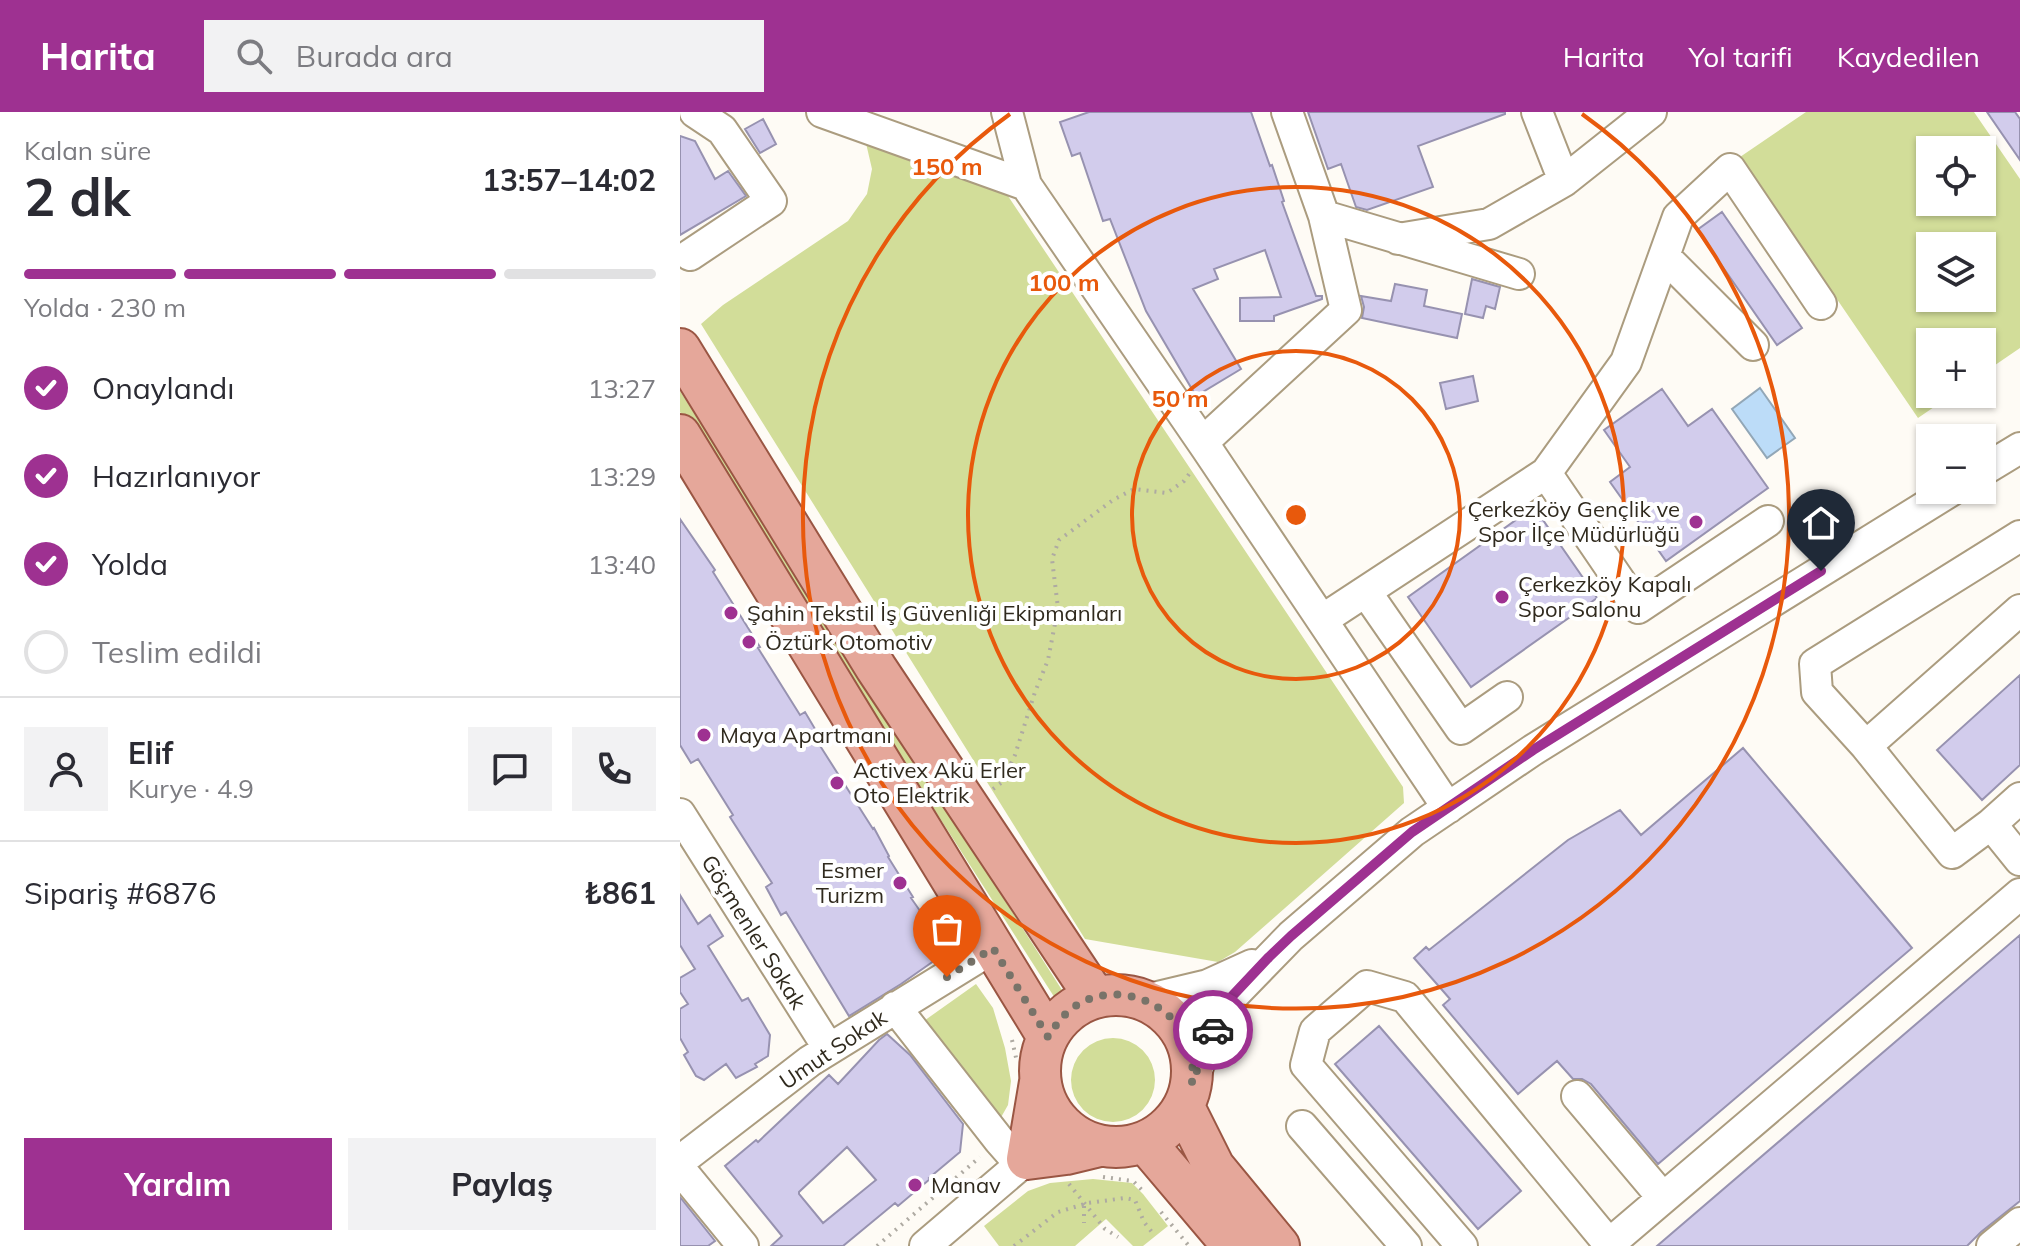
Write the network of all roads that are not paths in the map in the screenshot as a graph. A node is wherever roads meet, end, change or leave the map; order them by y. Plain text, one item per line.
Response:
1 (695, 112) edge
2 (822, 112) edge
3 (1007, 112) edge
4 (1287, 112) edge
5 (1537, 112) edge
6 (1651, 112) edge
7 (1564, 181) junction
8 (1026, 185) junction
9 (1324, 216) junction
10 (1398, 239) junction
11 (683, 256) edge
12 (1664, 256) junction
13 (1519, 274) dead end
14 (1821, 304) dead end
15 (1753, 345) dead end
16 (680, 349) edge
17 (680, 435) edge
18 (1205, 445) junction
19 (2020, 448) edge
20 (1996, 463) edge
21 (1546, 473) junction
22 (1929, 504) edge
23 (1768, 521) dead end
24 (2020, 536) edge
25 (1366, 592) junction
26 (2020, 610) edge
27 (1322, 620) junction
28 (1507, 697) dead end
29 (1866, 746) junction
30 (2020, 798) edge
31 (1448, 808) junction
32 (682, 822) edge
33 (1991, 824) junction
34 (2020, 860) edge
35 (2020, 894) edge
36 (993, 948) junction
37 (1269, 957) junction
38 (1095, 997) junction
39 (1145, 1000) junction
40 (895, 1007) junction
41 (1030, 1037) junction
42 (829, 1049) junction
43 (1029, 1073) junction
44 (1188, 1095) junction
45 (1577, 1096) dead end
46 (1302, 1126) dead end
47 (1145, 1142) junction
48 (1015, 1155) junction
49 (680, 1161) edge
50 (1097, 1161) junction
51 (680, 1169) edge
52 (1663, 1198) junction
53 (2020, 1223) edge
54 (941, 1241) edge
55 (1228, 1244) edge
56 (1608, 1245) edge
57 (743, 1246) edge
58 (1279, 1246) edge
59 (1406, 1246) edge
60 (1462, 1246) edge
61 (1992, 1246) edge

1 - 11 street
2 - 8 street
3 - 8 street
4 - 9 street
5 - 7 street
6 - 7 street
7 - 10 street
8 - 18 street
9 - 10 street
9 - 18 street
10 - 13 street
12 - 14 street
12 - 15 street
12 - 21 street
16 - 38 main road
17 - 36 main road
18 - 27 street
19 - 20 street
21 - 23 street
21 - 25 street
22 - 31 street
24 - 29 street
25 - 27 street
25 - 28 street
26 - 29 street
27 - 31 street
29 - 33 street
30 - 33 street
31 - 37 street
32 - 42 street, Göçmenler Sokak
33 - 34 street
35 - 52 street
36 - 40 street, Umut Sokak
36 - 41 main road
37 - 39 street
37 - 44 street
38 - 39 main road
38 - 41 main road
39 - 44 main road
40 - 42 street, Umut Sokak
40 - 48 street
41 - 43 main road
42 - 49 street, Umut Sokak
43 - 48 main road
43 - 50 main road
44 - 47 main road
44 - 58 main road
45 - 52 street
46 - 59 street
47 - 50 main road
47 - 55 main road
48 - 50 main road
48 - 54 street
51 - 57 street
52 - 56 street
53 - 61 street
56 - 60 street

